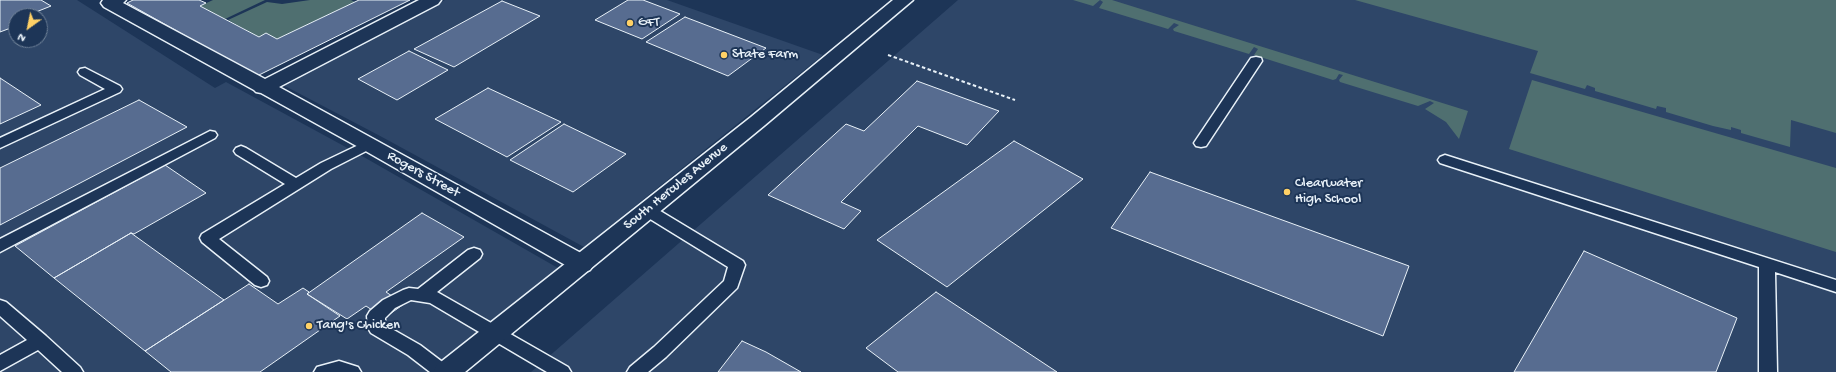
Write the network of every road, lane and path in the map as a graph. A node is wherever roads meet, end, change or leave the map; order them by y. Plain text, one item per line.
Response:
1 (117, 0) edge
2 (432, 0) edge
3 (904, 0) edge
4 (888, 55) dead end
5 (1256, 61) dead end
6 (85, 72) dead end
7 (263, 88) junction
8 (1015, 100) dead end
9 (210, 135) dead end
10 (1201, 143) dead end
11 (0, 144) edge
12 (369, 144) junction
13 (241, 150) dead end
14 (1445, 160) dead end
15 (296, 184) junction
16 (647, 210) junction
17 (0, 246) edge
18 (474, 254) dead end
19 (1767, 263) junction
20 (582, 264) junction
21 (261, 281) dead end
22 (1836, 286) edge
23 (420, 296) junction
24 (4, 315) edge
25 (494, 334) junction
26 (40, 342) junction
27 (0, 364) edge
28 (74, 372) edge
29 (323, 372) edge
30 (352, 372) edge
31 (445, 372) edge
32 (562, 372) edge
33 (636, 372) edge
34 (1768, 372) edge

1 - 7 street, Rogers Street
2 - 7 street
3 - 16 street, South Hercules Avenue
4 - 8 path
5 - 10 lane
6 - 11 lane
7 - 12 street, Rogers Street
9 - 17 lane
12 - 15 lane
12 - 20 street, Rogers Street
13 - 15 lane
14 - 19 lane
15 - 21 lane
16 - 20 street, South Hercules Avenue
16 - 33 lane
18 - 23 lane
19 - 22 lane
19 - 34 lane
20 - 25 street, South Hercules Avenue
23 - 25 lane
23 - 31 lane
24 - 26 lane
25 - 31 street, South Hercules Avenue
25 - 32 lane
26 - 27 lane
26 - 28 lane
29 - 30 lane

